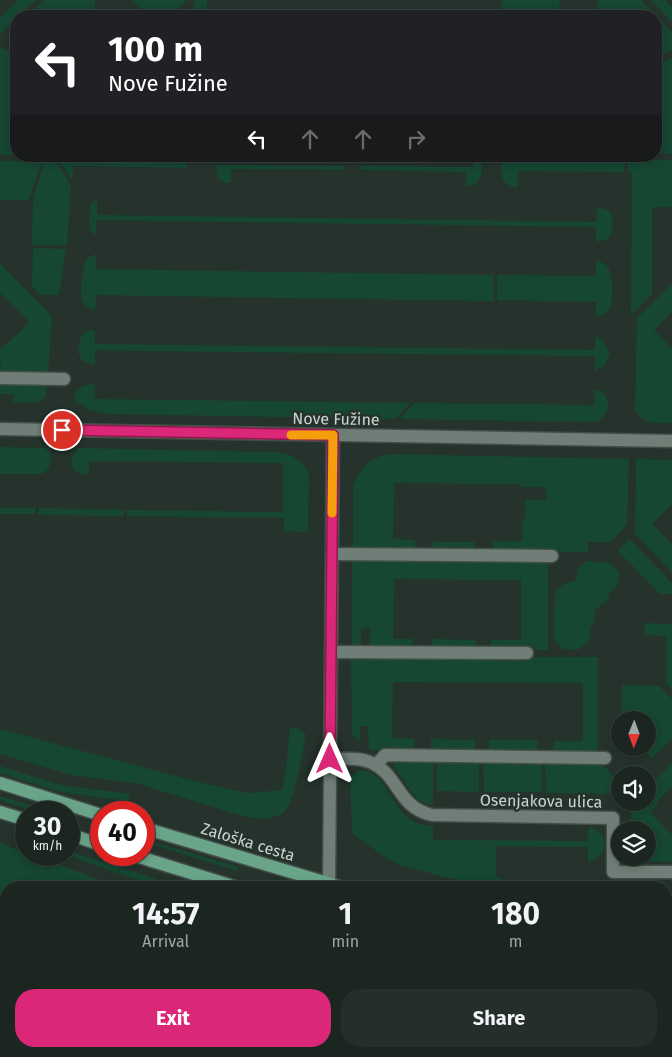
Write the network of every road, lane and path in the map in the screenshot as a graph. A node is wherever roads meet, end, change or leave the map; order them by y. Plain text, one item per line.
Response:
1 (0, 378) edge
2 (64, 379) dead end
3 (0, 429) edge
4 (333, 435) junction
5 (672, 441) edge
6 (332, 554) junction
7 (552, 556) dead end
8 (331, 652) junction
9 (527, 653) dead end
10 (606, 758) dead end
11 (330, 759) junction
12 (376, 765) junction
13 (0, 784) edge
14 (0, 812) edge
15 (90, 812) edge
16 (15, 817) edge
17 (155, 831) edge
18 (155, 862) edge
19 (672, 872) edge
20 (217, 881) edge
21 (316, 881) edge
22 (329, 881) edge

1 - 2 street
3 - 4 street, Nove Fužine
4 - 5 street, Nove Fužine
4 - 6 street
6 - 7 street
6 - 8 street
8 - 9 street
8 - 11 street
10 - 12 street
11 - 12 street
11 - 22 street
12 - 19 street, Osenjakova ulica
13 - 15 main road
14 - 16 main road
17 - 21 main road, Zaloška cesta
18 - 20 main road

